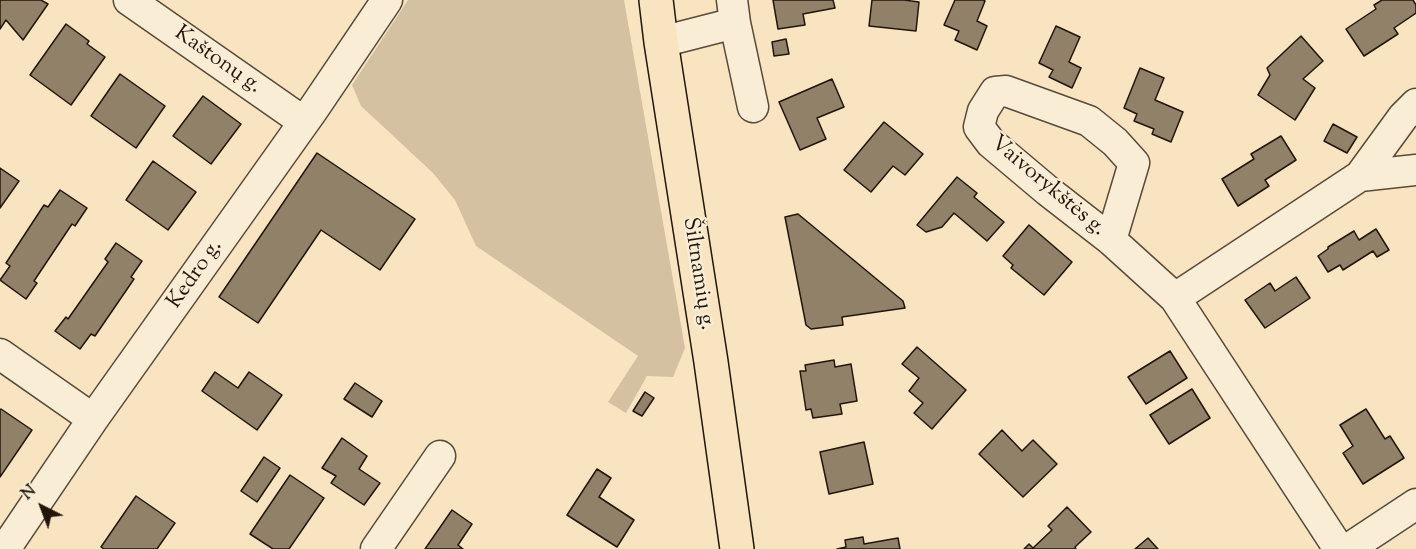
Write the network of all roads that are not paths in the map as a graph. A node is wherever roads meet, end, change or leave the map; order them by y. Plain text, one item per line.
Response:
1 (129, 0) edge
2 (387, 0) edge
3 (656, 0) edge
4 (733, 12) edge
5 (661, 42) junction
6 (1416, 104) edge
7 (753, 106) dead end
8 (304, 122) junction
9 (1416, 170) edge
10 (1360, 177) junction
11 (1111, 240) junction
12 (1175, 298) junction
13 (0, 354) edge
14 (93, 419) junction
15 (440, 456) dead end
16 (1416, 504) edge
17 (5, 549) edge
18 (376, 549) edge
19 (737, 549) edge
20 (1339, 549) edge
21 (1348, 549) edge

1 - 8 street, Kaštonų g.
2 - 8 street, Kedro g.
3 - 5 main road, Šiltnamių g.
4 - 5 street
4 - 7 street
5 - 19 main road, Šiltnamių g.
6 - 10 street
8 - 14 street, Kedro g.
9 - 10 street
10 - 12 street
11 - 11 street, Vaivorykštės g.
11 - 12 street, Vaivorykštės g.
12 - 20 street, Vaivorykštės g.
13 - 14 street
14 - 17 street, Kedro g.
15 - 18 street
16 - 21 street

